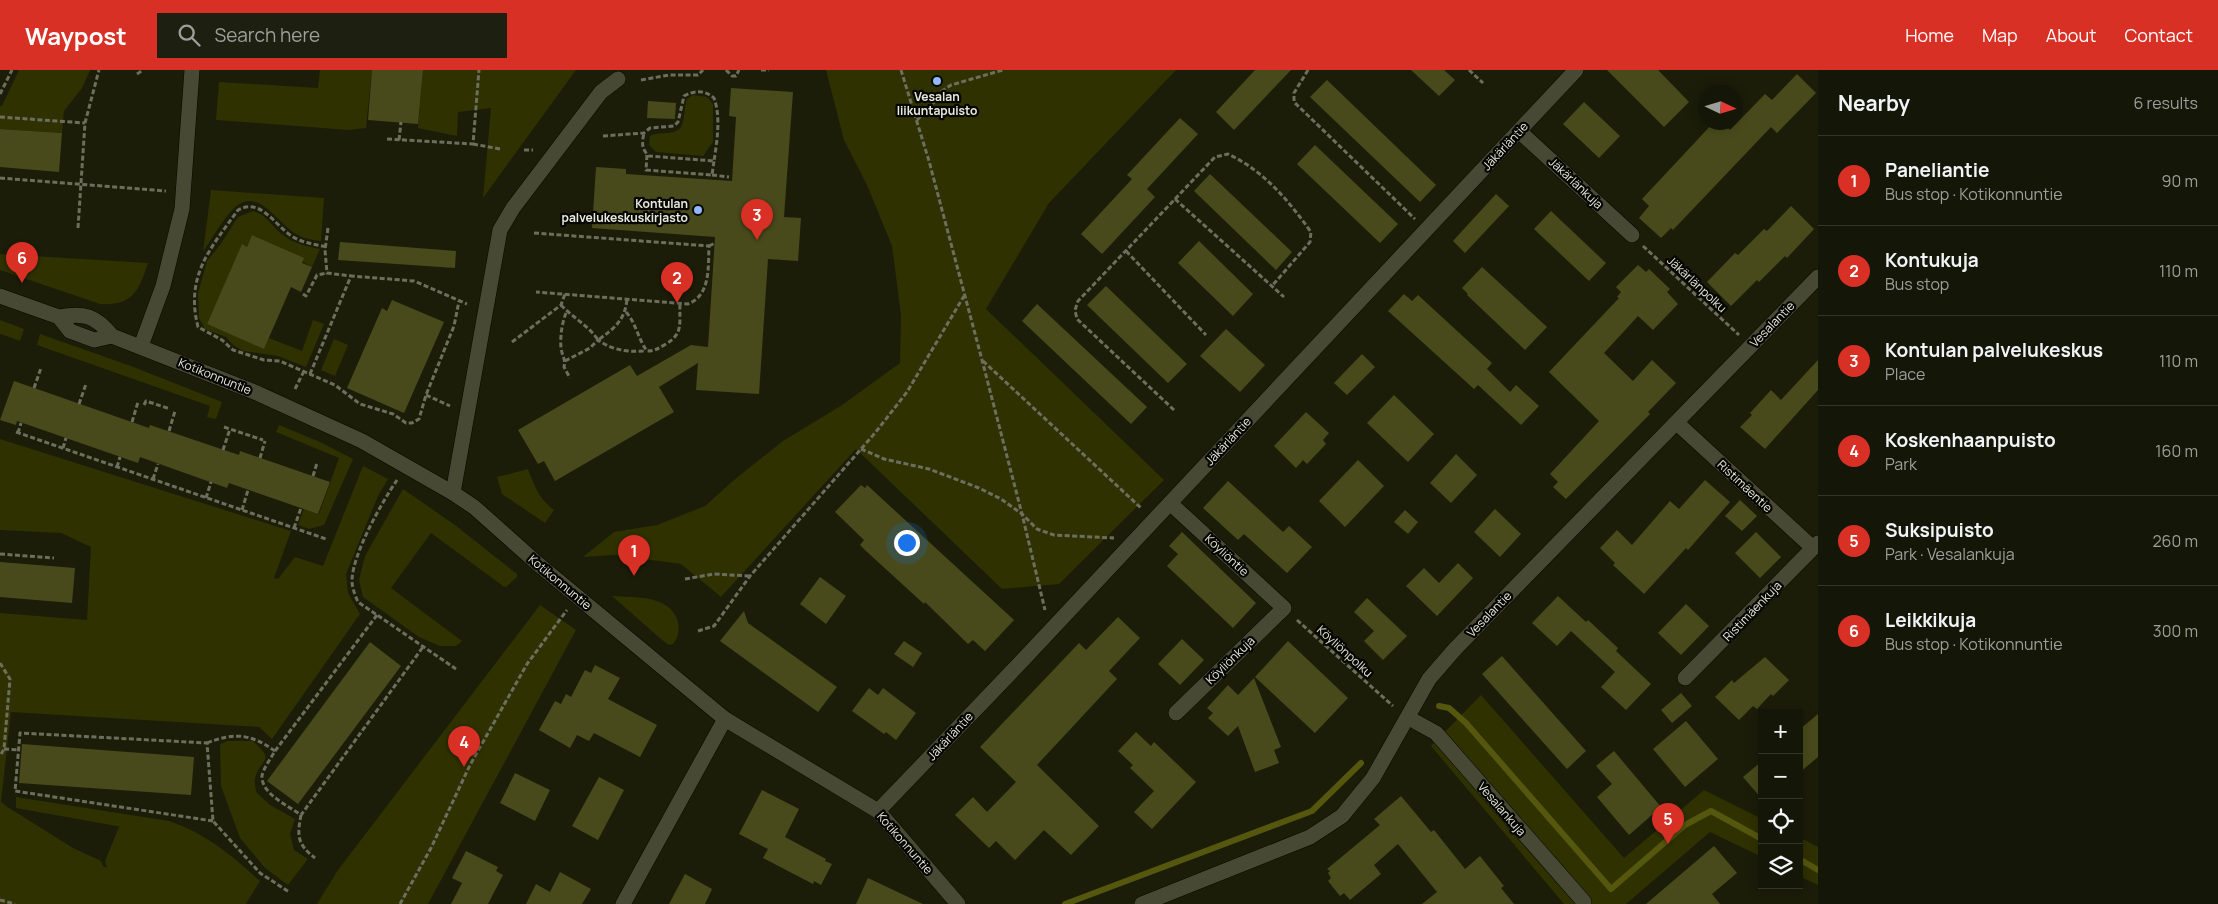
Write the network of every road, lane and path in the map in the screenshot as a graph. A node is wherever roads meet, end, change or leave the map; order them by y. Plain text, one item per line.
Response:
1 (12, 70) edge
2 (99, 70) edge
3 (143, 70) edge
4 (192, 70) edge
5 (480, 70) edge
6 (704, 70) edge
7 (726, 70) edge
8 (739, 70) edge
9 (761, 70) edge
10 (769, 70) edge
11 (901, 70) edge
12 (1003, 70) edge
13 (1308, 70) edge
14 (1469, 70) edge
15 (1576, 70) edge
16 (137, 74) dead end
17 (618, 79) dead end
18 (641, 80) dead end
19 (1483, 83) dead end
20 (0, 94) edge
21 (0, 117) edge
22 (917, 120) junction
23 (401, 122) dead end
24 (85, 123) junction
25 (1519, 131) junction
26 (644, 133) junction
27 (603, 136) dead end
28 (387, 139) dead end
29 (400, 140) junction
30 (473, 144) junction
31 (500, 149) dead end
32 (524, 150) dead end
33 (533, 150) dead end
34 (647, 154) junction
35 (714, 161) junction
36 (712, 176) junction
37 (729, 177) dead end
38 (0, 178) edge
39 (82, 185) junction
40 (170, 191) dead end
41 (1175, 199) junction
42 (1416, 219) dead end
43 (78, 228) dead end
44 (328, 228) dead end
45 (534, 233) dead end
46 (1632, 235) joint
47 (715, 243) dead end
48 (709, 246) junction
49 (326, 247) junction
50 (1126, 250) junction
51 (327, 273) junction
52 (351, 276) junction
53 (1818, 277) edge
54 (1272, 286) junction
55 (536, 292) dead end
56 (303, 294) dead end
57 (564, 294) junction
58 (0, 296) edge
59 (964, 296) junction
60 (1284, 297) dead end
61 (627, 299) junction
62 (459, 301) junction
63 (467, 304) dead end
64 (680, 304) junction
65 (561, 305) junction
66 (566, 312) junction
67 (626, 312) junction
68 (1206, 335) dead end
69 (598, 340) junction
70 (512, 342) dead end
71 (141, 346) junction
72 (1751, 346) junction
73 (647, 351) junction
74 (982, 360) junction
75 (566, 361) junction
76 (41, 368) dead end
77 (304, 371) junction
78 (310, 374) junction
79 (570, 378) dead end
80 (86, 384) dead end
81 (34, 388) dead end
82 (295, 389) dead end
83 (426, 395) junction
84 (138, 402) dead end
85 (79, 404) dead end
86 (144, 405) dead end
87 (450, 406) dead end
88 (170, 409) dead end
89 (1174, 410) dead end
90 (175, 411) dead end
91 (21, 422) dead end
92 (132, 422) dead end
93 (1677, 423) junction
94 (224, 427) dead end
95 (230, 429) junction
96 (169, 431) dead end
97 (66, 438) dead end
98 (63, 448) junction
99 (861, 449) junction
100 (224, 450) dead end
101 (120, 457) dead end
102 (260, 458) dead end
103 (317, 463) dead end
104 (158, 464) dead end
105 (117, 467) junction
106 (313, 476) dead end
107 (153, 479) junction
108 (398, 479) dead end
109 (211, 482) dead end
110 (248, 490) dead end
111 (453, 492) junction
112 (206, 498) junction
113 (1170, 502) junction
114 (301, 508) dead end
115 (242, 510) junction
116 (1143, 510) dead end
117 (1022, 514) junction
118 (294, 528) junction
119 (1117, 538) dead end
120 (326, 539) dead end
121 (1815, 546) edge
122 (0, 554) edge
123 (54, 558) dead end
124 (750, 576) junction
125 (685, 579) dead end
126 (1284, 608) junction
127 (567, 610) dead end
128 (377, 615) junction
129 (1050, 630) junction
130 (698, 631) dead end
131 (423, 647) junction
132 (0, 663) edge
133 (456, 669) dead end
134 (1685, 678) dead end
135 (1394, 706) dead end
136 (1176, 713) dead end
137 (725, 719) junction
138 (1416, 722) dead end
139 (207, 744) junction
140 (4, 749) junction
141 (19, 750) junction
142 (275, 751) junction
143 (0, 756) edge
144 (878, 811) junction
145 (301, 815) junction
146 (213, 821) junction
147 (315, 858) dead end
148 (289, 892) dead end
149 (0, 900) edge
150 (1584, 902) dead end
151 (16, 904) edge
152 (400, 904) edge
153 (623, 904) edge
154 (958, 904) edge
155 (1142, 904) edge

1 - 20 path
2 - 24 path
3 - 16 path
4 - 71 street
5 - 30 path
6 - 18 path
7 - 8 path
9 - 10 path
11 - 22 path
12 - 22 path
13 - 42 path
14 - 19 path
15 - 25 street, Jäkärläntie
17 - 111 street
21 - 24 path
22 - 59 path
23 - 29 path
24 - 39 path
25 - 46 street, Jäkärlänkuja
25 - 113 street, Jäkärläntie
26 - 27 path
26 - 34 path
26 - 35 path
28 - 29 path
29 - 30 path
30 - 31 path
32 - 33 path
34 - 35 path
34 - 36 path
35 - 36 path
36 - 37 path
38 - 39 path
39 - 40 path
39 - 43 path
41 - 50 path
41 - 54 path
41 - 54 path
44 - 49 path
45 - 48 path
46 - 72 path, Jäkärlänpolku
47 - 48 path
48 - 64 path
49 - 51 path
49 - 77 path
50 - 68 path
50 - 89 path
51 - 52 path
51 - 56 path
52 - 62 path
52 - 78 path
53 - 72 street, Vesalantie
54 - 60 path
55 - 57 path
57 - 61 path
57 - 65 path
58 - 71 street, Kotikonnuntie
59 - 74 path
59 - 99 path
61 - 64 path
61 - 67 path
62 - 63 path
62 - 83 path
64 - 73 path
65 - 66 path
65 - 70 path
66 - 69 path
66 - 75 path
67 - 69 path
67 - 73 path
69 - 73 path
69 - 75 path
71 - 111 street, Kotikonnuntie
72 - 93 street, Vesalantie
74 - 116 path
74 - 117 path
75 - 79 path
76 - 81 path
77 - 78 path
77 - 82 path
78 - 83 path
80 - 85 path
83 - 87 path
84 - 92 path
86 - 88 path
90 - 96 path
91 - 98 path
93 - 121 street, Ristimäentie
93 - 155 street, Vesalantie
94 - 95 path
95 - 100 path
95 - 102 path
97 - 98 path
98 - 105 path
99 - 117 path
99 - 124 path
101 - 105 path
103 - 106 path
104 - 107 path
105 - 107 path
107 - 112 path
108 - 128 path
109 - 112 path
110 - 115 path
111 - 137 street, Kotikonnuntie
112 - 115 path
113 - 126 street, Köyliöntie
113 - 129 street, Jäkärläntie
114 - 118 path
115 - 118 path
117 - 119 path
117 - 129 path
118 - 120 path
121 - 134 street, Ristimäenkuja
122 - 123 path
124 - 125 path
124 - 130 path
126 - 135 path, Köyliönpolku
126 - 136 street, Köyliönkuja
127 - 152 path
128 - 131 path
128 - 142 path
129 - 144 street, Jäkärläntie
131 - 133 path
131 - 145 path
132 - 140 path
137 - 144 street, Kotikonnuntie
137 - 153 street
138 - 150 street, Vesalankuja
139 - 141 path
139 - 142 path
139 - 146 path
140 - 141 path
140 - 143 path
141 - 146 path
142 - 145 path
144 - 154 street, Kotikonnuntie
145 - 147 path
146 - 148 path
149 - 151 path

